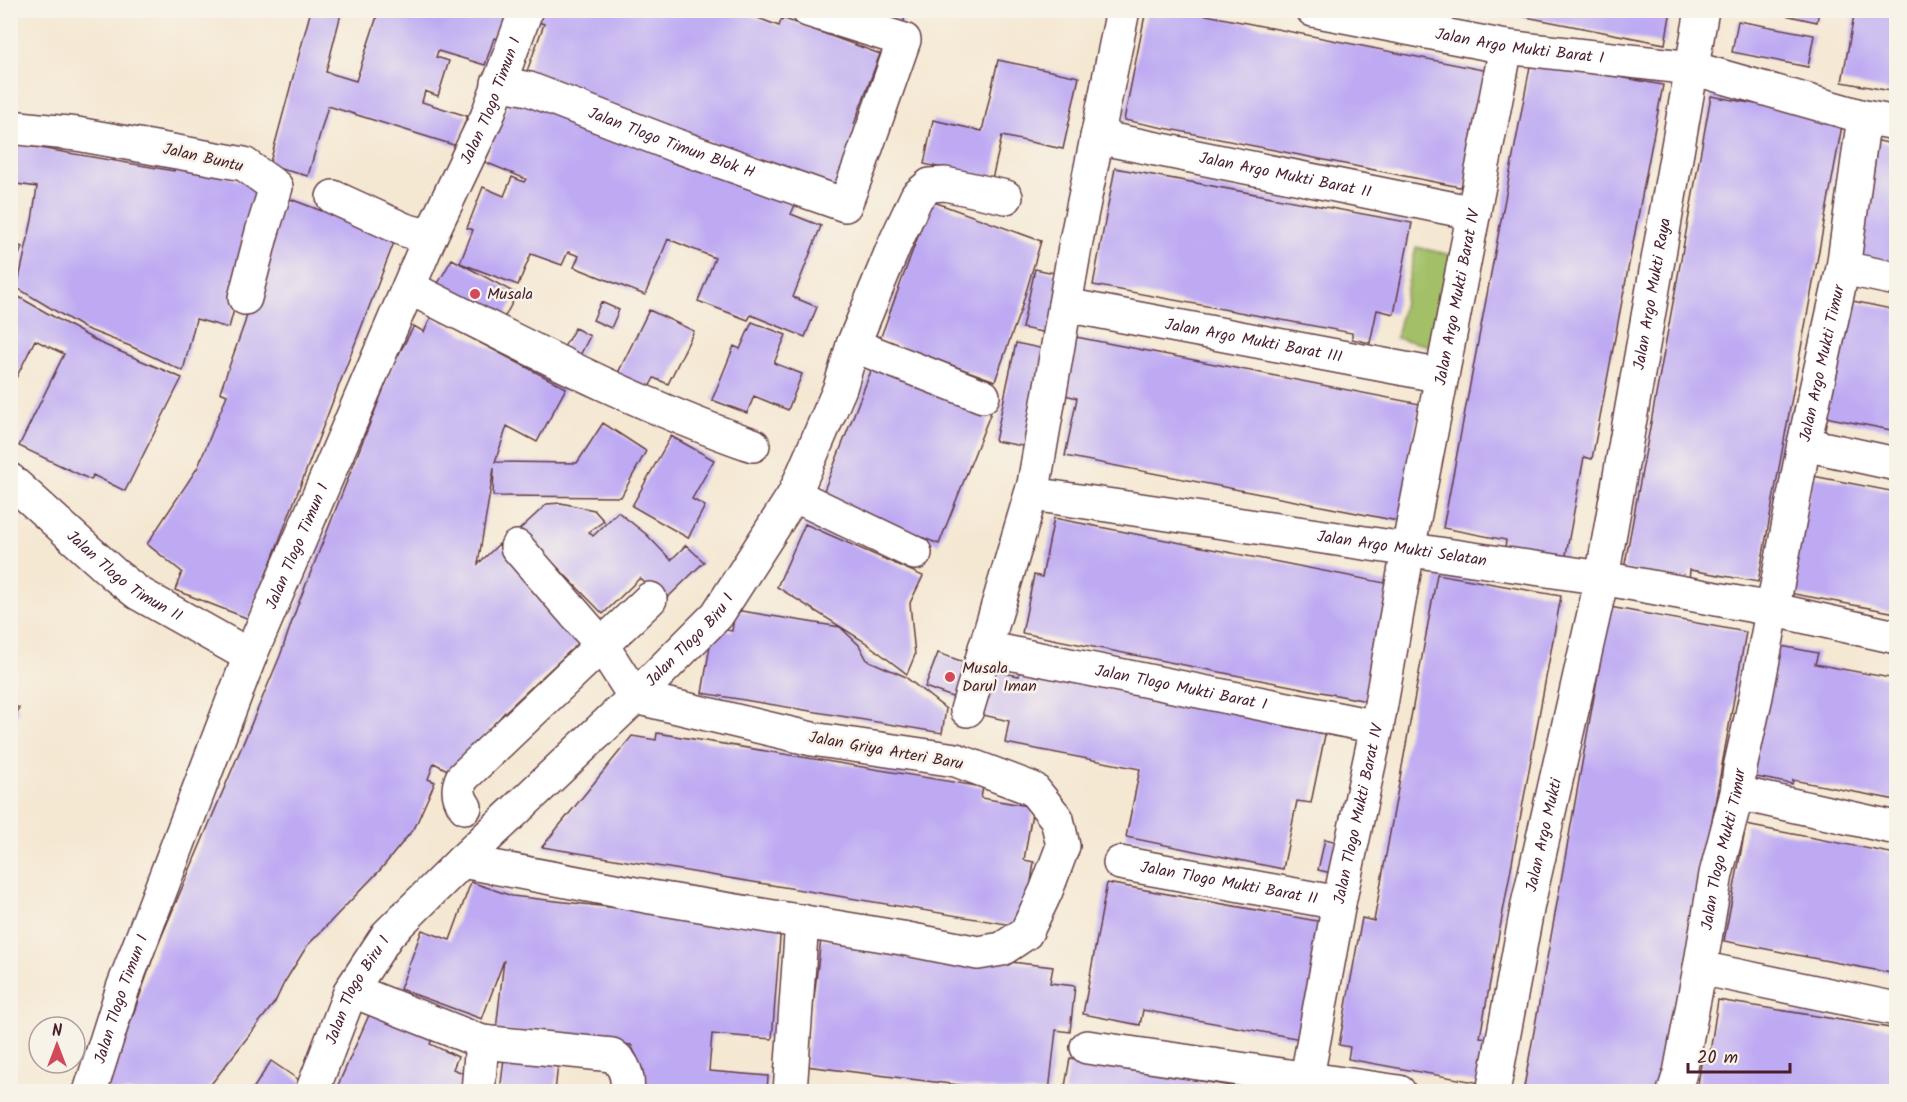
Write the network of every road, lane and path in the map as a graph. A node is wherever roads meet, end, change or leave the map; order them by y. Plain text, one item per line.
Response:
1 (526, 10) edge
2 (808, 10) edge
3 (1123, 10) edge
4 (1313, 10) edge
5 (1702, 10) edge
6 (1506, 47) junction
7 (1692, 68) junction
8 (498, 83) junction
9 (1864, 117) junction
10 (1896, 123) edge
11 (10, 127) edge
12 (1097, 137) junction
13 (333, 197) dead end
14 (1006, 197) dead end
15 (1474, 213) junction
16 (430, 237) junction
17 (1843, 268) junction
18 (1896, 279) edge
19 (410, 288) junction
20 (245, 298) dead end
21 (1065, 304) junction
22 (853, 345) junction
23 (1442, 376) junction
24 (983, 396) dead end
25 (1804, 444) junction
26 (753, 445) dead end
27 (1896, 465) edge
28 (10, 480) edge
29 (1032, 494) junction
30 (794, 495) junction
31 (517, 547) dead end
32 (1408, 550) junction
33 (915, 553) dead end
34 (1602, 578) junction
35 (650, 599) dead end
36 (1771, 609) junction
37 (1896, 637) edge
38 (601, 644) junction
39 (985, 648) junction
40 (250, 656) junction
41 (635, 697) junction
42 (967, 710) dead end
43 (1377, 728) junction
44 (1737, 793) junction
45 (465, 807) dead end
46 (1896, 828) edge
47 (462, 861) junction
48 (1120, 863) dead end
49 (1339, 903) junction
50 (802, 921) junction
51 (1700, 968) junction
52 (351, 990) junction
53 (1896, 1009) edge
54 (482, 1042) junction
55 (1087, 1047) dead end
56 (1307, 1077) junction
57 (90, 1092) edge
58 (312, 1092) edge
59 (478, 1092) edge
60 (627, 1092) edge
61 (790, 1092) edge
62 (1399, 1092) edge
63 (1493, 1092) edge
64 (1674, 1092) edge

1 - 8 street, Jalan Tlogo Timun I
2 - 8 street, Jalan Tlogo Timun Blok H
3 - 12 street
4 - 6 street, Jalan Argo Mukti Barat I
5 - 7 street, Jalan Argo Mukti Raya
6 - 7 street, Jalan Argo Mukti Barat I
6 - 15 street, Jalan Argo Mukti Barat IV
7 - 9 street, Jalan Argo Mukti Barat I
7 - 34 street, Jalan Argo Mukti Raya
8 - 16 street, Jalan Tlogo Timun I
9 - 10 street, Jalan Argo Mukti Barat I
9 - 17 street, Jalan Argo Mukti Timur
11 - 20 street, Jalan Buntu
12 - 15 street, Jalan Argo Mukti Barat II
12 - 21 street
13 - 16 street
14 - 22 street, Jalan Tlogo Biru I
15 - 23 street, Jalan Argo Mukti Barat IV
16 - 19 street, Jalan Tlogo Timun I
17 - 18 street
17 - 25 street, Jalan Argo Mukti Timur
19 - 26 street
19 - 40 street, Jalan Tlogo Timun I
21 - 23 street, Jalan Argo Mukti Barat III
21 - 29 street
22 - 24 street
22 - 30 street, Jalan Tlogo Biru I
23 - 32 street, Jalan Argo Mukti Barat IV
25 - 27 street
25 - 36 street, Jalan Argo Mukti Timur
28 - 40 street, Jalan Tlogo Timun II
29 - 32 street, Jalan Argo Mukti Selatan
29 - 39 street
30 - 33 street
30 - 41 street, Jalan Tlogo Biru I
31 - 38 street
32 - 34 street, Jalan Argo Mukti Selatan
32 - 43 street, Jalan Tlogo Mukti Barat IV
34 - 36 street, Jalan Argo Mukti Selatan
34 - 63 street, Jalan Argo Mukti
35 - 38 street
36 - 37 street, Jalan Argo Mukti Selatan
36 - 44 street, Jalan Tlogo Mukti Timur
38 - 41 street
38 - 45 street
39 - 42 street
39 - 43 street, Jalan Tlogo Mukti Barat I
40 - 57 street, Jalan Tlogo Timun I
41 - 47 street, Jalan Tlogo Biru I
41 - 50 street, Jalan Griya Arteri Baru
43 - 49 street, Jalan Tlogo Mukti Barat IV
44 - 46 street
44 - 51 street, Jalan Tlogo Mukti Timur
47 - 50 street, Jalan Griya Arteri Baru
47 - 52 street, Jalan Tlogo Biru I
48 - 49 street, Jalan Tlogo Mukti Barat II
49 - 56 street, Jalan Tlogo Mukti Barat IV
50 - 61 street
51 - 53 street
51 - 64 street, Jalan Tlogo Mukti Timur
52 - 54 street
52 - 58 street, Jalan Tlogo Biru I
54 - 59 street
54 - 60 street
55 - 56 street
56 - 62 street

